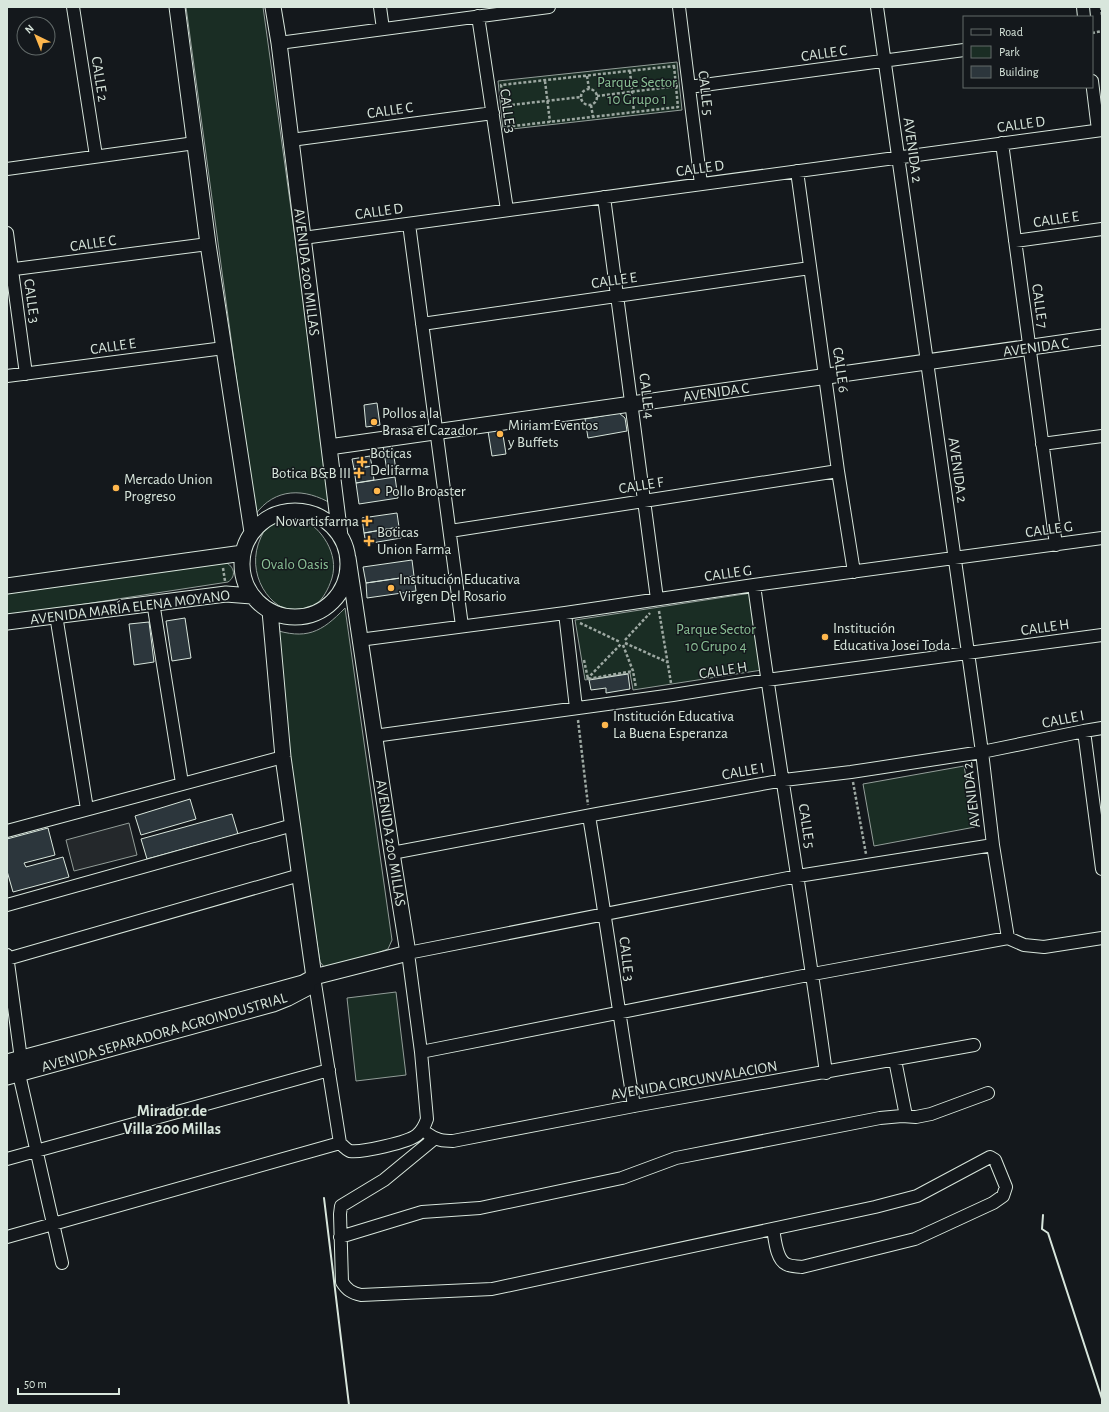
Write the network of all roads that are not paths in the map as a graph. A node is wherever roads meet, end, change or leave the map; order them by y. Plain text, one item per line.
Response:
1 (73, 7) edge
2 (177, 7) edge
3 (273, 7) edge
4 (380, 7) edge
5 (549, 7) edge
6 (679, 7) edge
7 (877, 7) edge
8 (478, 16) junction
9 (383, 29) junction
10 (279, 43) junction
11 (963, 50) edge
12 (885, 61) junction
13 (685, 86) junction
14 (1093, 87) edge
15 (496, 109) junction
16 (1100, 130) edge
17 (291, 140) junction
18 (195, 143) junction
19 (1002, 143) junction
20 (96, 156) junction
21 (898, 157) junction
22 (7, 169) edge
23 (797, 171) junction
24 (701, 184) junction
25 (604, 197) junction
26 (507, 210) junction
27 (409, 224) junction
28 (1102, 229) edge
29 (7, 233) edge
30 (303, 238) junction
31 (1015, 241) junction
32 (208, 244) junction
33 (810, 268) junction
34 (9, 270) edge
35 (617, 296) junction
36 (422, 324) junction
37 (1102, 337) edge
38 (224, 348) junction
39 (1029, 348) junction
40 (927, 362) junction
41 (26, 374) junction
42 (7, 376) edge
43 (826, 376) junction
44 (632, 404) junction
45 (436, 431) junction
46 (1102, 436) edge
47 (1042, 444) junction
48 (329, 447) junction
49 (838, 471) junction
50 (644, 501) junction
51 (450, 531) junction
52 (252, 532) junction
53 (340, 536) junction
54 (1102, 538) edge
55 (1056, 545) junction
56 (243, 553) junction
57 (348, 558) junction
58 (954, 558) junction
59 (854, 572) junction
60 (754, 585) junction
61 (7, 586) edge
62 (252, 596) junction
63 (153, 602) junction
64 (655, 605) junction
65 (270, 611) junction
66 (565, 613) junction
67 (56, 615) junction
68 (7, 622) edge
69 (462, 626) junction
70 (1102, 635) edge
71 (359, 640) junction
72 (968, 654) junction
73 (767, 680) junction
74 (576, 708) junction
75 (1102, 728) edge
76 (1084, 731) junction
77 (374, 736) junction
78 (982, 752) junction
79 (282, 757) junction
80 (784, 780) junction
81 (182, 783) junction
82 (87, 809) junction
83 (589, 816) junction
84 (293, 825) junction
85 (7, 831) edge
86 (993, 845) junction
87 (392, 853) junction
88 (1102, 869) edge
89 (300, 876) junction
90 (798, 876) junction
91 (7, 905) edge
92 (605, 913) junction
93 (1008, 938) junction
94 (1102, 938) edge
95 (408, 953) junction
96 (7, 955) edge
97 (8, 959) edge
98 (813, 974) junction
99 (314, 977) junction
100 (618, 1013) junction
101 (974, 1045) dead end
102 (421, 1052) junction
103 (14, 1060) edge
104 (895, 1060) junction
105 (329, 1070) junction
106 (826, 1073) junction
107 (13, 1075) edge
108 (988, 1092) dead end
109 (634, 1106) junction
110 (906, 1116) junction
111 (423, 1128) junction
112 (435, 1138) junction
113 (340, 1143) junction
114 (37, 1151) junction
115 (7, 1159) edge
116 (53, 1224) junction
117 (773, 1229) junction
118 (7, 1237) edge
119 (340, 1237) junction
120 (62, 1262) dead end

1 - 20 street, CALLE 2
2 - 18 street
3 - 10 street, AVENIDA 200 MILLAS
4 - 9 street
5 - 8 street
6 - 13 street, CALLE 5
7 - 12 street, AVENIDA 2
8 - 9 street
8 - 15 street, CALLE 3
9 - 10 street
10 - 17 street, AVENIDA 200 MILLAS
11 - 12 street, CALLE C
12 - 13 street, CALLE C
12 - 21 street, AVENIDA 2
13 - 24 street, CALLE 5
14 - 16 street
15 - 17 street, CALLE C
15 - 26 street, CALLE 3
16 - 19 street, CALLE D
17 - 30 street, AVENIDA 200 MILLAS
18 - 20 street
18 - 32 street
19 - 21 street, CALLE D
19 - 31 street, CALLE 7
20 - 22 street
21 - 23 street, CALLE D
21 - 40 street, AVENIDA 2
23 - 24 street, CALLE D
23 - 33 street, CALLE 6
24 - 25 street, CALLE D
25 - 26 street, CALLE D
25 - 35 street, CALLE 4
26 - 27 street, CALLE D
27 - 30 street, CALLE D
27 - 36 street
28 - 31 street, CALLE E
29 - 34 street, CALLE 3
30 - 48 street, AVENIDA 200 MILLAS
31 - 39 street, CALLE 7
32 - 34 street, CALLE C
32 - 38 street
33 - 35 street, CALLE E
33 - 43 street, CALLE 6
34 - 41 street, CALLE 3
35 - 36 street, CALLE E
35 - 44 street, CALLE 4
36 - 45 street
37 - 39 street, AVENIDA C
38 - 41 street, CALLE E
38 - 52 street
39 - 40 street, AVENIDA C
39 - 47 street, CALLE 7
40 - 43 street, AVENIDA C
40 - 58 street, AVENIDA 2
41 - 42 street, CALLE E
43 - 44 street, AVENIDA C
43 - 49 street, CALLE 6
44 - 45 street, AVENIDA C
44 - 50 street, CALLE 4
45 - 48 street, AVENIDA C
45 - 51 street
46 - 47 street
47 - 55 street, CALLE 7
48 - 53 street, AVENIDA 200 MILLAS
49 - 50 street, CALLE F
49 - 59 street, CALLE 6
50 - 51 street, CALLE F
50 - 64 street, CALLE 4
51 - 69 street
52 - 53 street
52 - 56 street
53 - 57 street
54 - 55 street, CALLE G
55 - 58 street, CALLE G
56 - 61 street
56 - 62 street
57 - 65 street
57 - 71 street, AVENIDA 200 MILLAS
58 - 59 street, CALLE G
58 - 72 street, AVENIDA 2
59 - 60 street, CALLE G
60 - 64 street, CALLE G
60 - 73 street, CALLE 5
62 - 63 street, AVENIDA MARÍA ELENA MOYANO
62 - 65 street
63 - 67 street, AVENIDA MARÍA ELENA MOYANO
63 - 81 street
64 - 66 street, CALLE G
65 - 79 street
66 - 69 street, CALLE G
66 - 74 street
67 - 68 street, AVENIDA MARÍA ELENA MOYANO
67 - 82 street
69 - 71 street, CALLE G
70 - 72 street, CALLE H
71 - 77 street, AVENIDA 200 MILLAS
72 - 73 street, CALLE H
72 - 78 street, AVENIDA 2
73 - 74 street, CALLE H
73 - 80 street, CALLE 5
74 - 77 street, CALLE H
75 - 76 street, CALLE I
76 - 78 street, CALLE I
76 - 88 street
77 - 87 street, AVENIDA 200 MILLAS
78 - 80 street, CALLE I
78 - 86 street, AVENIDA 2
79 - 81 street
79 - 84 street
80 - 83 street, CALLE I
80 - 90 street, CALLE 5
81 - 82 street
82 - 85 street
83 - 87 street, CALLE I
83 - 92 street, CALLE 3
84 - 89 street
84 - 91 street
86 - 90 street
86 - 93 street, AVENIDA 2
87 - 95 street, AVENIDA 200 MILLAS
89 - 97 street
89 - 99 street
90 - 92 street
90 - 98 street, CALLE 5
92 - 95 street
92 - 100 street, CALLE 3
93 - 94 street
93 - 98 street
95 - 99 street, AVENIDA SEPARADORA AGROINDUSTRIAL
95 - 102 street, AVENIDA 200 MILLAS
96 - 97 street
97 - 103 street
98 - 100 street
98 - 106 street, CALLE 5
99 - 103 street, AVENIDA SEPARADORA AGROINDUSTRIAL
99 - 105 street
99 - 107 street, AVENIDA SEPARADORA AGROINDUSTRIAL
100 - 102 street
100 - 109 street, CALLE 3
101 - 104 street, AVENIDA CIRCUNVALACION
102 - 111 street, AVENIDA 200 MILLAS
104 - 106 street, AVENIDA CIRCUNVALACION
104 - 110 street
105 - 113 street
105 - 114 street
106 - 109 street, AVENIDA CIRCUNVALACION
107 - 114 street
108 - 110 street
109 - 112 street, AVENIDA CIRCUNVALACION
110 - 119 street
111 - 112 street
111 - 113 street
112 - 119 street
113 - 116 street
114 - 115 street
114 - 116 street
116 - 118 street
116 - 120 street
117 - 117 street
117 - 119 street

